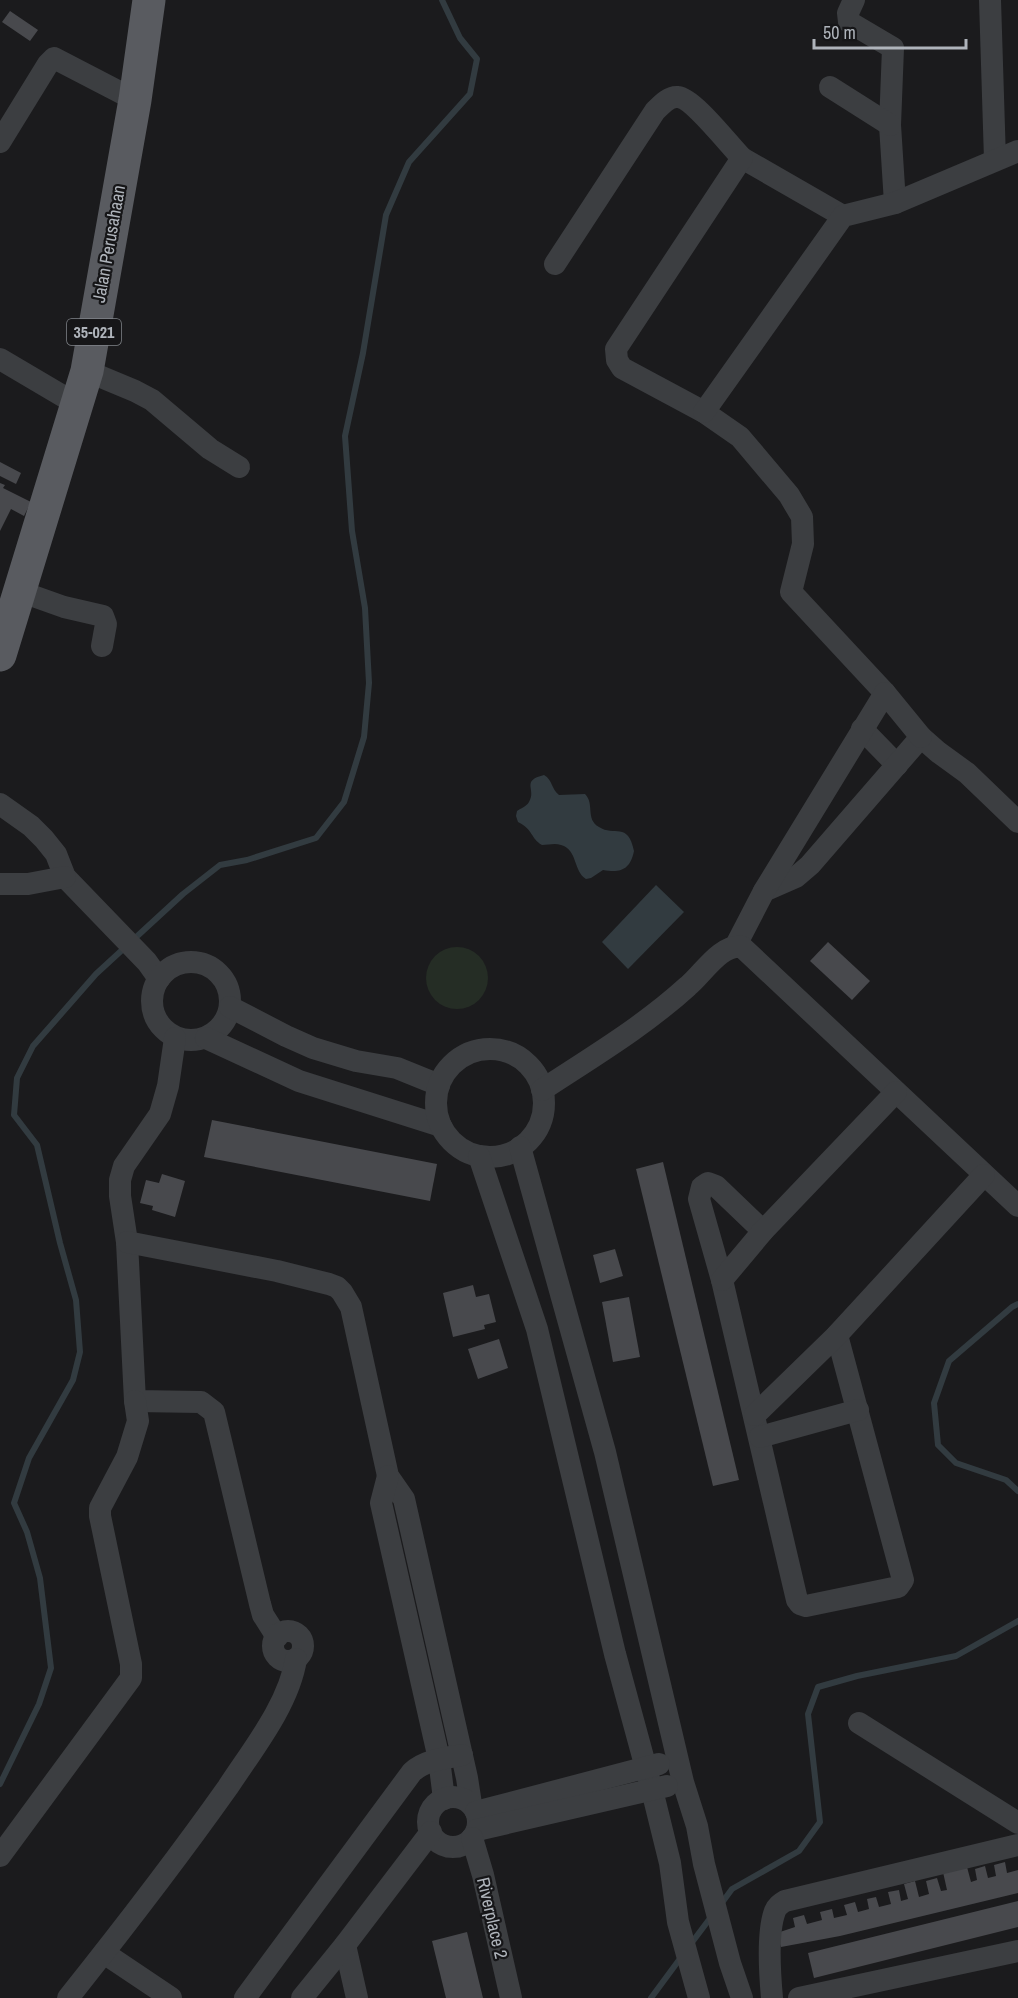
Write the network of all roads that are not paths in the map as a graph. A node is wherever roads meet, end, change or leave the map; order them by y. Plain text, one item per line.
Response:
1 (149, 0) edge
2 (854, 0) edge
3 (990, 0) edge
4 (830, 87) dead end
5 (135, 100) junction
6 (890, 125) junction
7 (0, 142) edge
8 (1018, 152) edge
9 (742, 158) junction
10 (995, 160) junction
11 (895, 203) junction
12 (843, 216) junction
13 (555, 264) dead end
14 (0, 359) edge
15 (87, 371) junction
16 (78, 405) junction
17 (704, 412) junction
18 (239, 467) dead end
19 (19, 591) junction
20 (102, 646) dead end
21 (0, 656) edge
22 (885, 693) junction
23 (862, 729) junction
24 (921, 737) junction
25 (897, 765) junction
26 (0, 804) edge
27 (1018, 822) edge
28 (65, 877) junction
29 (0, 884) edge
30 (764, 891) junction
31 (735, 947) junction
32 (153, 970) junction
33 (230, 1007) junction
34 (175, 1038) junction
35 (206, 1038) junction
36 (439, 1085) junction
37 (542, 1090) junction
38 (896, 1092) junction
39 (441, 1126) junction
40 (520, 1147) junction
41 (479, 1156) junction
42 (984, 1175) junction
43 (1018, 1206) edge
44 (763, 1231) junction
45 (126, 1242) junction
46 (722, 1280) junction
47 (837, 1335) junction
48 (135, 1401) junction
49 (858, 1410) junction
50 (755, 1415) junction
51 (760, 1437) junction
52 (388, 1476) junction
53 (859, 1723) dead end
54 (462, 1755) junction
55 (678, 1758) junction
56 (439, 1759) junction
57 (649, 1779) junction
58 (683, 1782) junction
59 (444, 1799) junction
60 (474, 1821) junction
61 (1018, 1823) edge
62 (430, 1832) junction
63 (1018, 1845) edge
64 (0, 1856) edge
65 (345, 1945) junction
66 (1018, 1951) edge
67 (104, 1953) junction
68 (306, 1997) edge
69 (68, 1998) edge
70 (171, 1998) edge
71 (245, 1998) edge
72 (357, 1998) edge
73 (511, 1998) edge
74 (699, 1998) edge
75 (742, 1998) edge
76 (772, 1998) edge
77 (799, 1998) edge

1 - 5 main road, Jalan Perusahaan / 35-021
2 - 6 street
3 - 10 street
4 - 6 street
5 - 7 street
5 - 15 main road, Jalan Perusahaan / 35-021
6 - 11 street
8 - 10 street
9 - 12 street
9 - 13 street
9 - 17 street
10 - 11 street
11 - 12 street
12 - 17 street
14 - 16 street
15 - 16 main road, Jalan Perusahaan / 35-021
15 - 18 street
16 - 19 main road, Jalan Perusahaan / 35-021
17 - 22 street
19 - 20 street
19 - 21 main road, Jalan Perusahaan / 35-021
22 - 23 street
22 - 24 street
23 - 25 street
23 - 30 street
24 - 25 street
24 - 27 street
25 - 30 street
26 - 28 street
28 - 29 street
28 - 32 street
30 - 31 street
31 - 37 street
31 - 38 street
32 - 33 street
32 - 34 street
33 - 35 street
33 - 36 street
34 - 35 street
34 - 45 street
35 - 39 street
36 - 37 street
36 - 39 street
37 - 40 street
38 - 42 street
38 - 44 street
39 - 41 street
40 - 41 street
40 - 55 street
41 - 57 street
42 - 43 street
42 - 47 street
44 - 46 street
44 - 46 street
45 - 48 street
45 - 52 street
46 - 50 street
47 - 49 street
47 - 50 street
48 - 64 street
48 - 67 street
49 - 51 street
49 - 51 street
50 - 51 street
52 - 54 street, Riverplace 2
52 - 56 street
53 - 61 street
54 - 56 street
54 - 60 street, Riverplace 2
55 - 57 street
55 - 58 street
56 - 59 street
56 - 71 street
57 - 58 street
57 - 60 street
57 - 74 street
58 - 75 street
59 - 60 street
59 - 62 street
60 - 62 street
60 - 73 street, Riverplace 2
62 - 65 street
63 - 76 street
65 - 68 street
65 - 72 street
66 - 77 street
67 - 69 street
67 - 70 street

